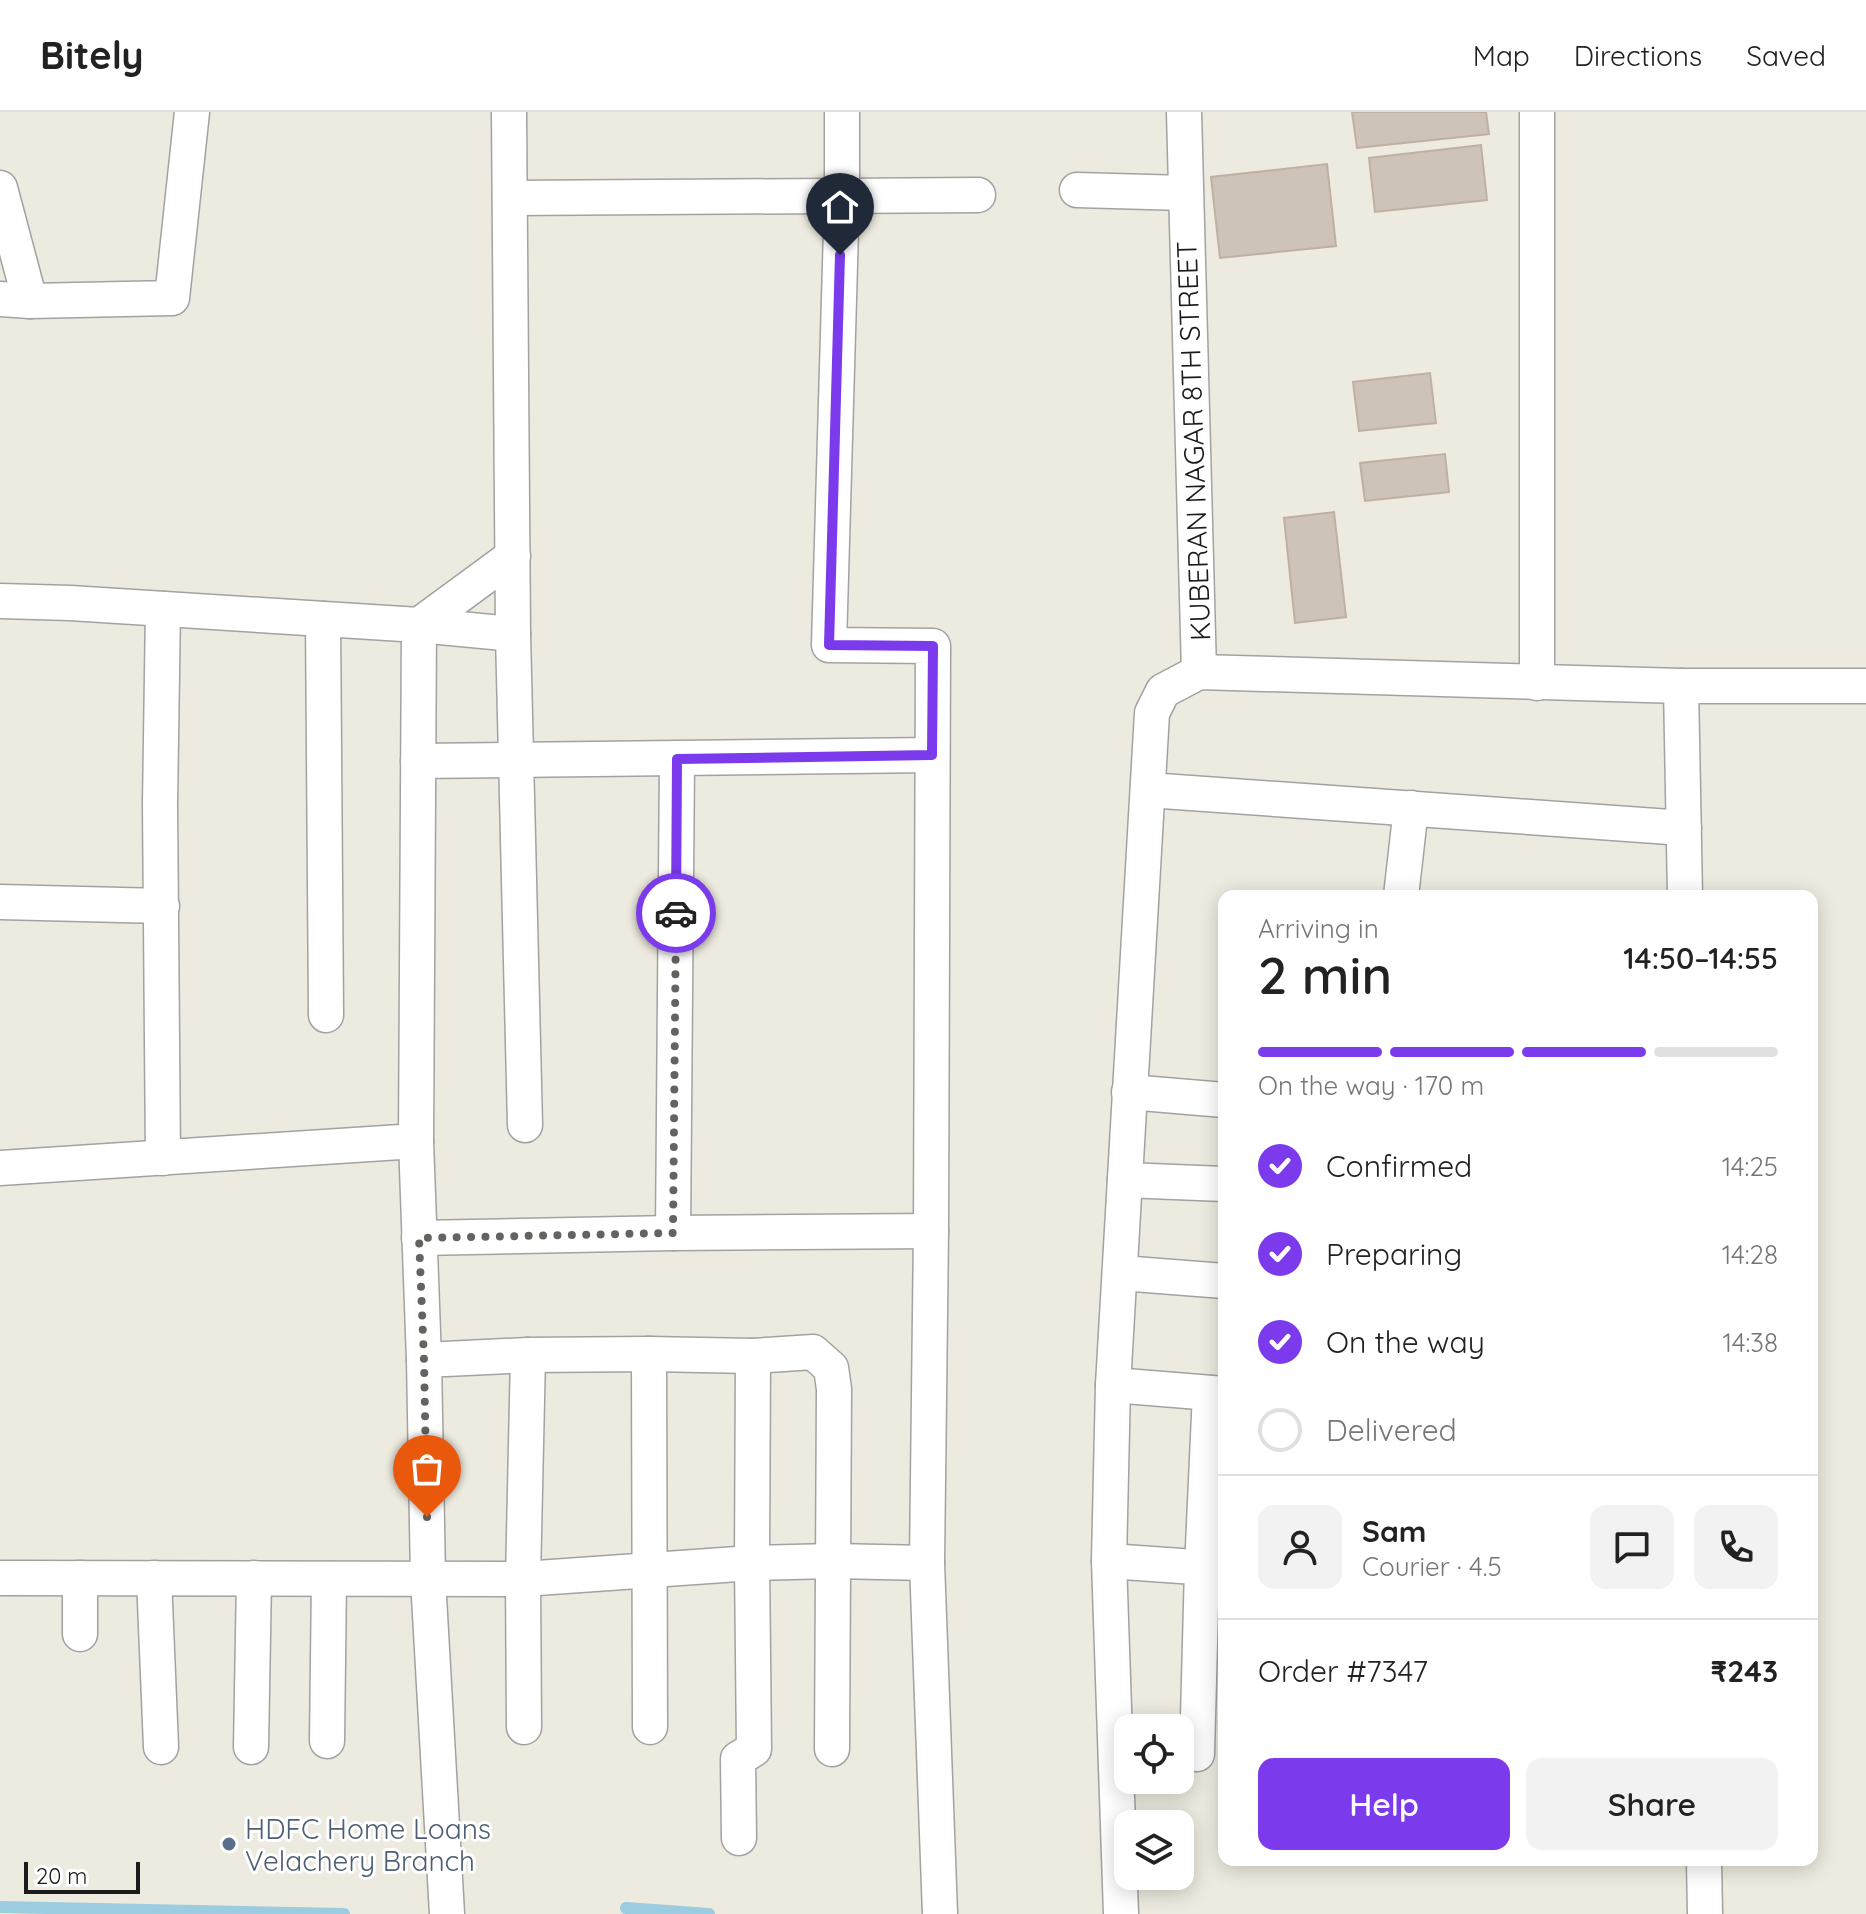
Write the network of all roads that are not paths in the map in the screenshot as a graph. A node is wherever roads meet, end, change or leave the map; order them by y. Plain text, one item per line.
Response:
1 (192, 112) edge
2 (509, 112) edge
3 (842, 112) edge
4 (1184, 112) edge
5 (1537, 112) edge
6 (0, 188) edge
7 (1077, 190) dead end
8 (1185, 193) junction
9 (842, 195) junction
10 (978, 195) dead end
11 (510, 198) junction
12 (15, 300) edge
13 (513, 556) junction
14 (0, 601) edge
15 (163, 609) junction
16 (323, 619) junction
17 (419, 625) junction
18 (513, 634) junction
19 (1199, 672) junction
20 (1537, 683) junction
21 (1681, 686) junction
22 (1866, 686) edge
23 (932, 755) junction
24 (677, 759) junction
25 (517, 760) junction
26 (418, 761) junction
27 (1148, 790) junction
28 (1411, 808) junction
29 (1684, 828) junction
30 (1402, 890) edge
31 (1685, 890) edge
32 (0, 902) edge
33 (162, 906) junction
34 (326, 1015) dead end
35 (1129, 1092) junction
36 (1218, 1099) edge
37 (525, 1125) dead end
38 (416, 1141) junction
39 (163, 1158) junction
40 (0, 1168) edge
41 (1125, 1180) junction
42 (1218, 1184) edge
43 (931, 1231) junction
44 (673, 1233) junction
45 (419, 1238) junction
46 (1121, 1273) junction
47 (1218, 1281) edge
48 (649, 1354) junction
49 (528, 1355) junction
50 (753, 1356) junction
51 (424, 1360) junction
52 (1113, 1385) junction
53 (1217, 1394) edge
54 (833, 1561) junction
55 (1109, 1561) junction
56 (752, 1563) junction
57 (927, 1563) junction
58 (1213, 1568) edge
59 (650, 1570) junction
60 (0, 1578) edge
61 (80, 1578) junction
62 (154, 1578) junction
63 (254, 1578) junction
64 (329, 1579) junction
65 (428, 1579) junction
66 (523, 1579) junction
67 (80, 1634) dead end
68 (524, 1727) dead end
69 (650, 1727) dead end
70 (327, 1741) dead end
71 (161, 1747) dead end
72 (251, 1747) dead end
73 (832, 1749) dead end
74 (1197, 1754) dead end
75 (739, 1838) dead end
76 (1704, 1866) edge
77 (447, 1914) edge
78 (940, 1914) edge
79 (1121, 1914) edge
80 (1705, 1914) edge

1 - 12 street
2 - 11 street
3 - 9 street
4 - 8 street, KUBERAN NAGAR 8TH STREET
5 - 20 street
6 - 12 street
7 - 8 street
8 - 19 street, KUBERAN NAGAR 8TH STREET
9 - 10 street
9 - 11 street
9 - 23 street
11 - 13 street
13 - 17 street
13 - 18 street
14 - 15 street
15 - 16 street
15 - 33 street
16 - 17 street
16 - 34 street
17 - 18 street
17 - 26 street
18 - 25 street
19 - 20 street, KUBERAN NAGAR 8TH STREET
19 - 27 street
20 - 21 street, KUBERAN NAGAR 8TH STREET
21 - 22 street, KUBERAN NAGAR 8TH STREET
21 - 29 street
23 - 24 street
23 - 43 street
24 - 25 street
24 - 44 street
25 - 26 street
25 - 37 street
26 - 38 street
27 - 28 street
27 - 35 street
28 - 29 street
28 - 30 street
29 - 31 street
32 - 33 street
33 - 39 street
35 - 36 street
35 - 41 street
38 - 39 street
38 - 45 street
39 - 40 street
41 - 42 street
41 - 46 street
43 - 44 street
43 - 57 street
44 - 45 street
45 - 51 street
46 - 47 street
46 - 52 street
48 - 49 street
48 - 50 street
48 - 59 street
49 - 51 street
49 - 66 street
50 - 54 street
50 - 56 street
51 - 65 street
52 - 53 street
52 - 55 street
53 - 58 street
54 - 56 street
54 - 57 street
54 - 73 street
55 - 58 street
55 - 79 street
56 - 59 street
56 - 75 street
57 - 78 street
58 - 74 street
59 - 66 street
59 - 69 street
60 - 61 street
61 - 62 street
61 - 67 street
62 - 63 street
62 - 71 street
63 - 64 street
63 - 72 street
64 - 65 street
64 - 70 street
65 - 66 street
65 - 77 street
66 - 68 street
76 - 80 street

